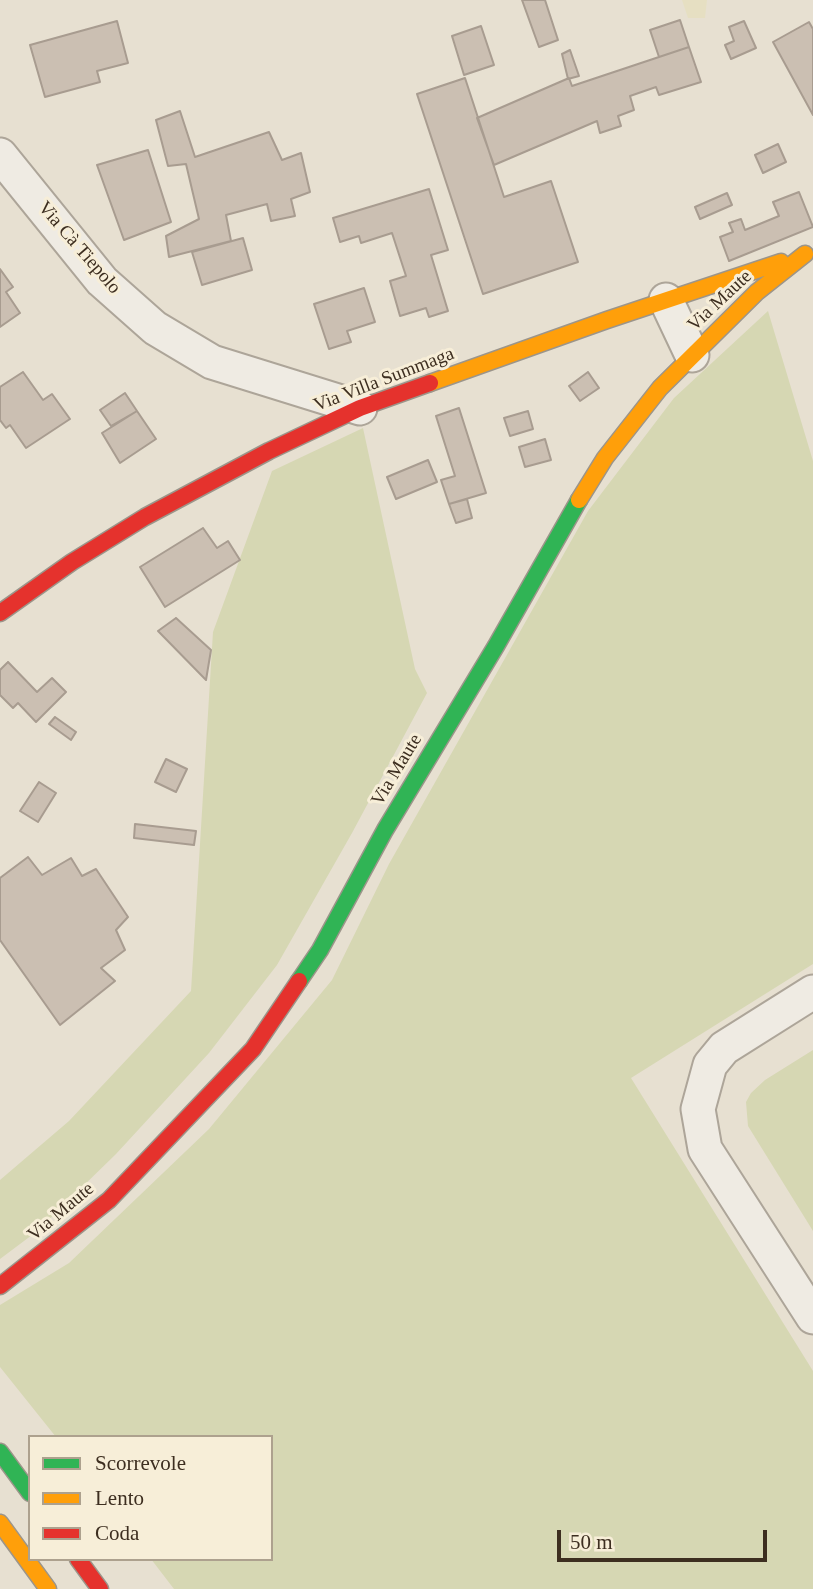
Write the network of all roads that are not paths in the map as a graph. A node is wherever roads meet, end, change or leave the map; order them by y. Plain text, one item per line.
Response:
1 (0, 155) edge
2 (809, 253) edge
3 (666, 300) junction
4 (692, 355) junction
5 (360, 408) junction
6 (0, 613) edge
7 (813, 992) edge
8 (0, 1286) edge
9 (813, 1317) edge
10 (0, 1452) edge
11 (28, 1490) edge
12 (0, 1523) edge
13 (79, 1561) edge
14 (48, 1589) edge
15 (100, 1589) edge

1 - 5 street, Via Cà Tiepolo
2 - 3 main road, Via Villa Summaga
2 - 4 main road, Via Maute
3 - 4 street
3 - 5 main road, Via Villa Summaga
4 - 8 main road, Via Maute
5 - 6 main road, Via Villa Summaga
7 - 9 street
10 - 11 main road
12 - 14 main road
13 - 15 main road

